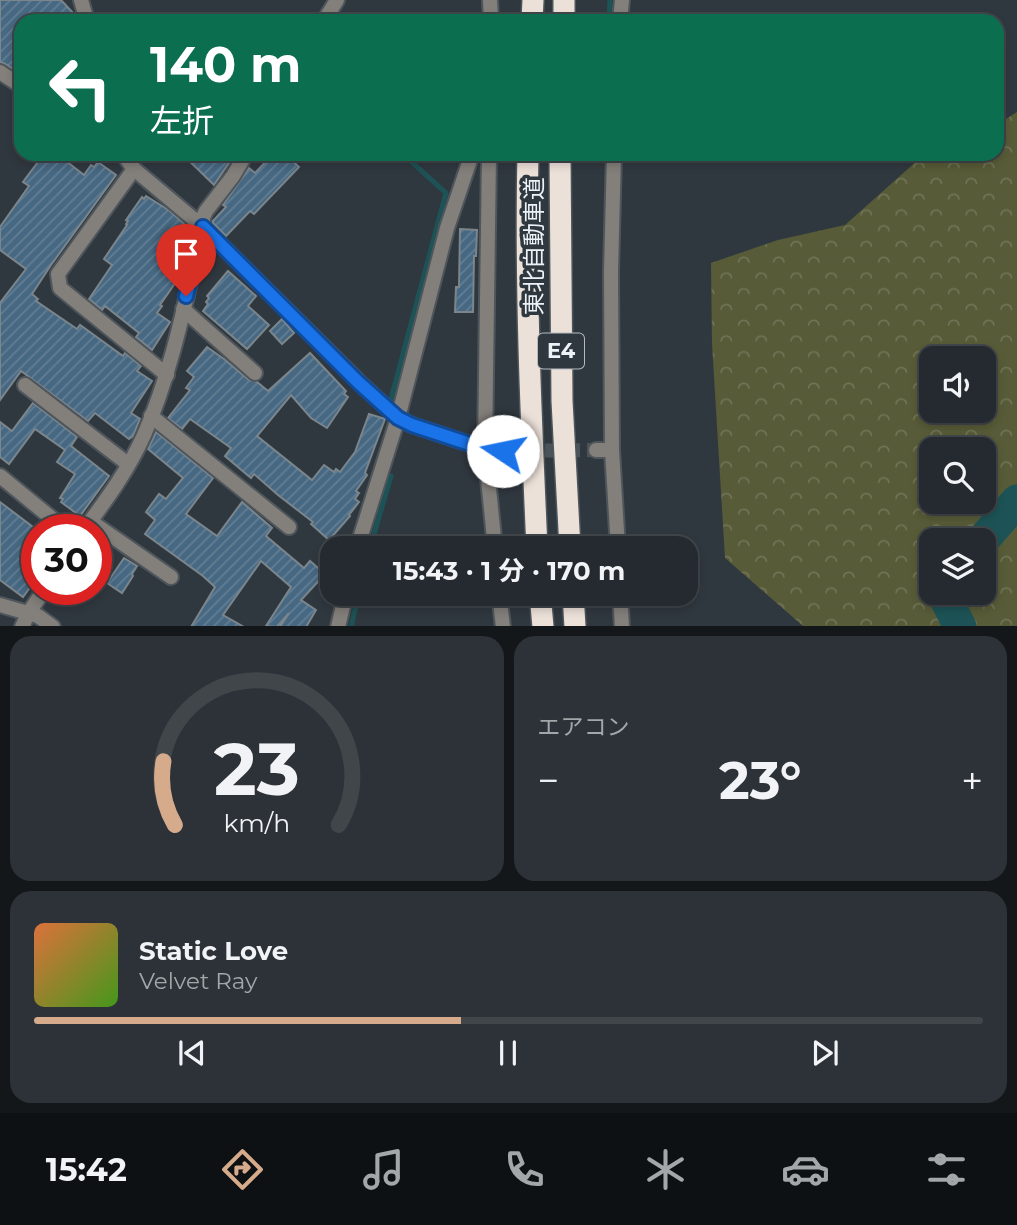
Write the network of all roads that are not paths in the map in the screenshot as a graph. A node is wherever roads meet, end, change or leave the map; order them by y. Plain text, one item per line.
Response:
1 (128, 161) edge
2 (242, 161) edge
3 (470, 161) edge
4 (489, 161) edge
5 (528, 161) edge
6 (560, 161) edge
7 (614, 161) edge
8 (134, 169) junction
9 (203, 227) junction
10 (183, 309) junction
11 (255, 373) dead end
12 (167, 374) junction
13 (25, 385) dead end
14 (151, 416) junction
15 (398, 418) junction
16 (485, 449) junction
17 (596, 450) tunnel mouth
18 (612, 450) junction
19 (503, 451) tunnel mouth
20 (128, 464) junction
21 (0, 476) edge
22 (46, 514) edge
23 (96, 514) edge
24 (289, 527) dead end
25 (361, 536) edge
26 (494, 536) edge
27 (536, 536) edge
28 (569, 536) edge
29 (617, 536) edge
30 (112, 541) edge
31 (171, 577) dead end
32 (0, 605) edge
33 (34, 605) edge
34 (343, 606) edge
35 (501, 606) edge
36 (541, 606) edge
37 (574, 606) edge
38 (621, 606) edge
39 (25, 620) edge
40 (53, 626) edge
41 (338, 626) edge
42 (503, 626) edge
43 (543, 626) edge
44 (575, 626) edge
45 (622, 626) edge

1 - 8 street
2 - 9 street
3 - 15 street
4 - 16 street
5 - 27 highway, 東北自動車道 / E4
6 - 28 highway, 東北自動車道 / E4
7 - 18 street
8 - 9 street
8 - 12 street
9 - 10 street
9 - 15 street
10 - 11 street
10 - 12 street
12 - 14 street
13 - 20 street
14 - 20 street
14 - 24 street
15 - 16 street
15 - 25 street
16 - 19 street
16 - 26 street
17 - 18 street
18 - 29 street
20 - 23 street
21 - 22 street
30 - 31 street
32 - 39 street
33 - 39 street
34 - 41 street
35 - 42 street
36 - 43 highway
37 - 44 highway
38 - 45 street
39 - 40 street

